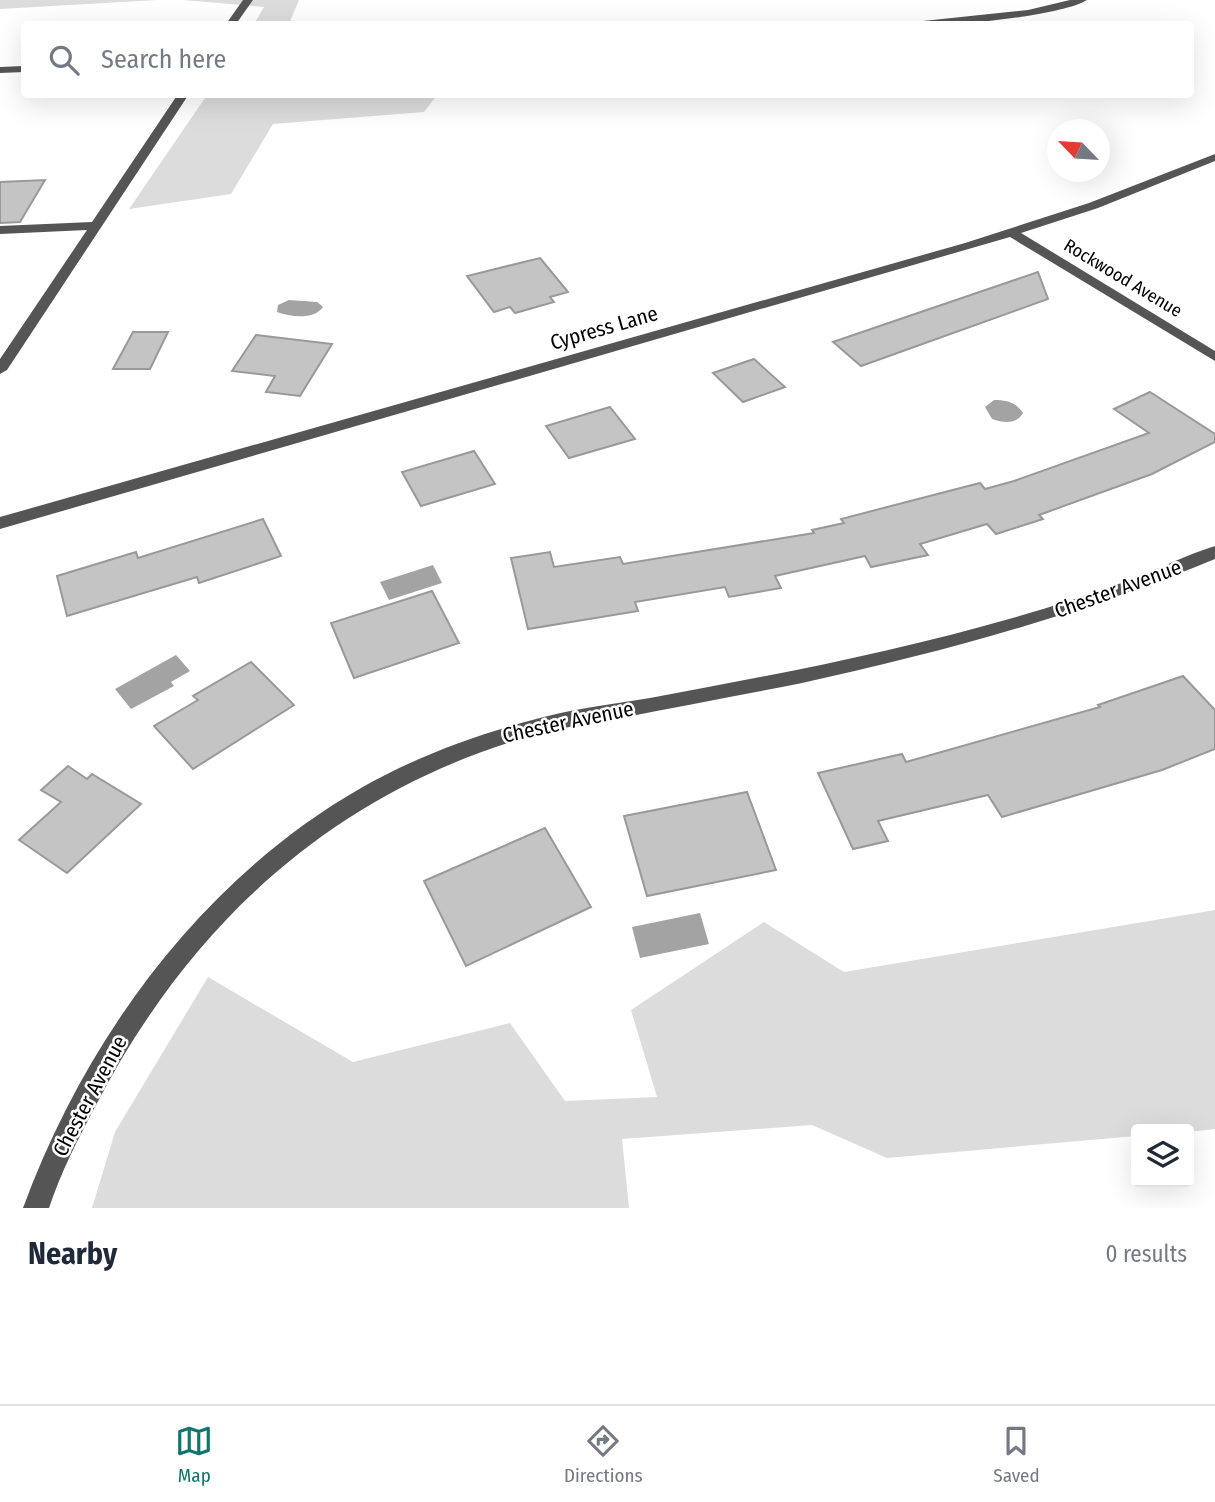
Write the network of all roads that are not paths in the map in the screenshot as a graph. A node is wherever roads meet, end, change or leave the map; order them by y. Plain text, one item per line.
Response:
1 (248, 0) edge
2 (1082, 0) edge
3 (233, 21) edge
4 (952, 21) edge
5 (21, 69) edge
6 (0, 71) edge
7 (181, 98) edge
8 (1215, 157) edge
9 (95, 226) junction
10 (0, 230) edge
11 (1010, 232) junction
12 (1215, 357) edge
13 (0, 370) edge
14 (0, 523) edge
15 (1215, 552) edge
16 (36, 1208) edge

1 - 3 street
2 - 4 street
5 - 6 street
7 - 9 street
8 - 11 street, Cypress Lane
9 - 10 street
9 - 13 street
11 - 12 street, Rockwood Avenue
11 - 14 street, Cypress Lane
15 - 16 street, Chester Avenue

